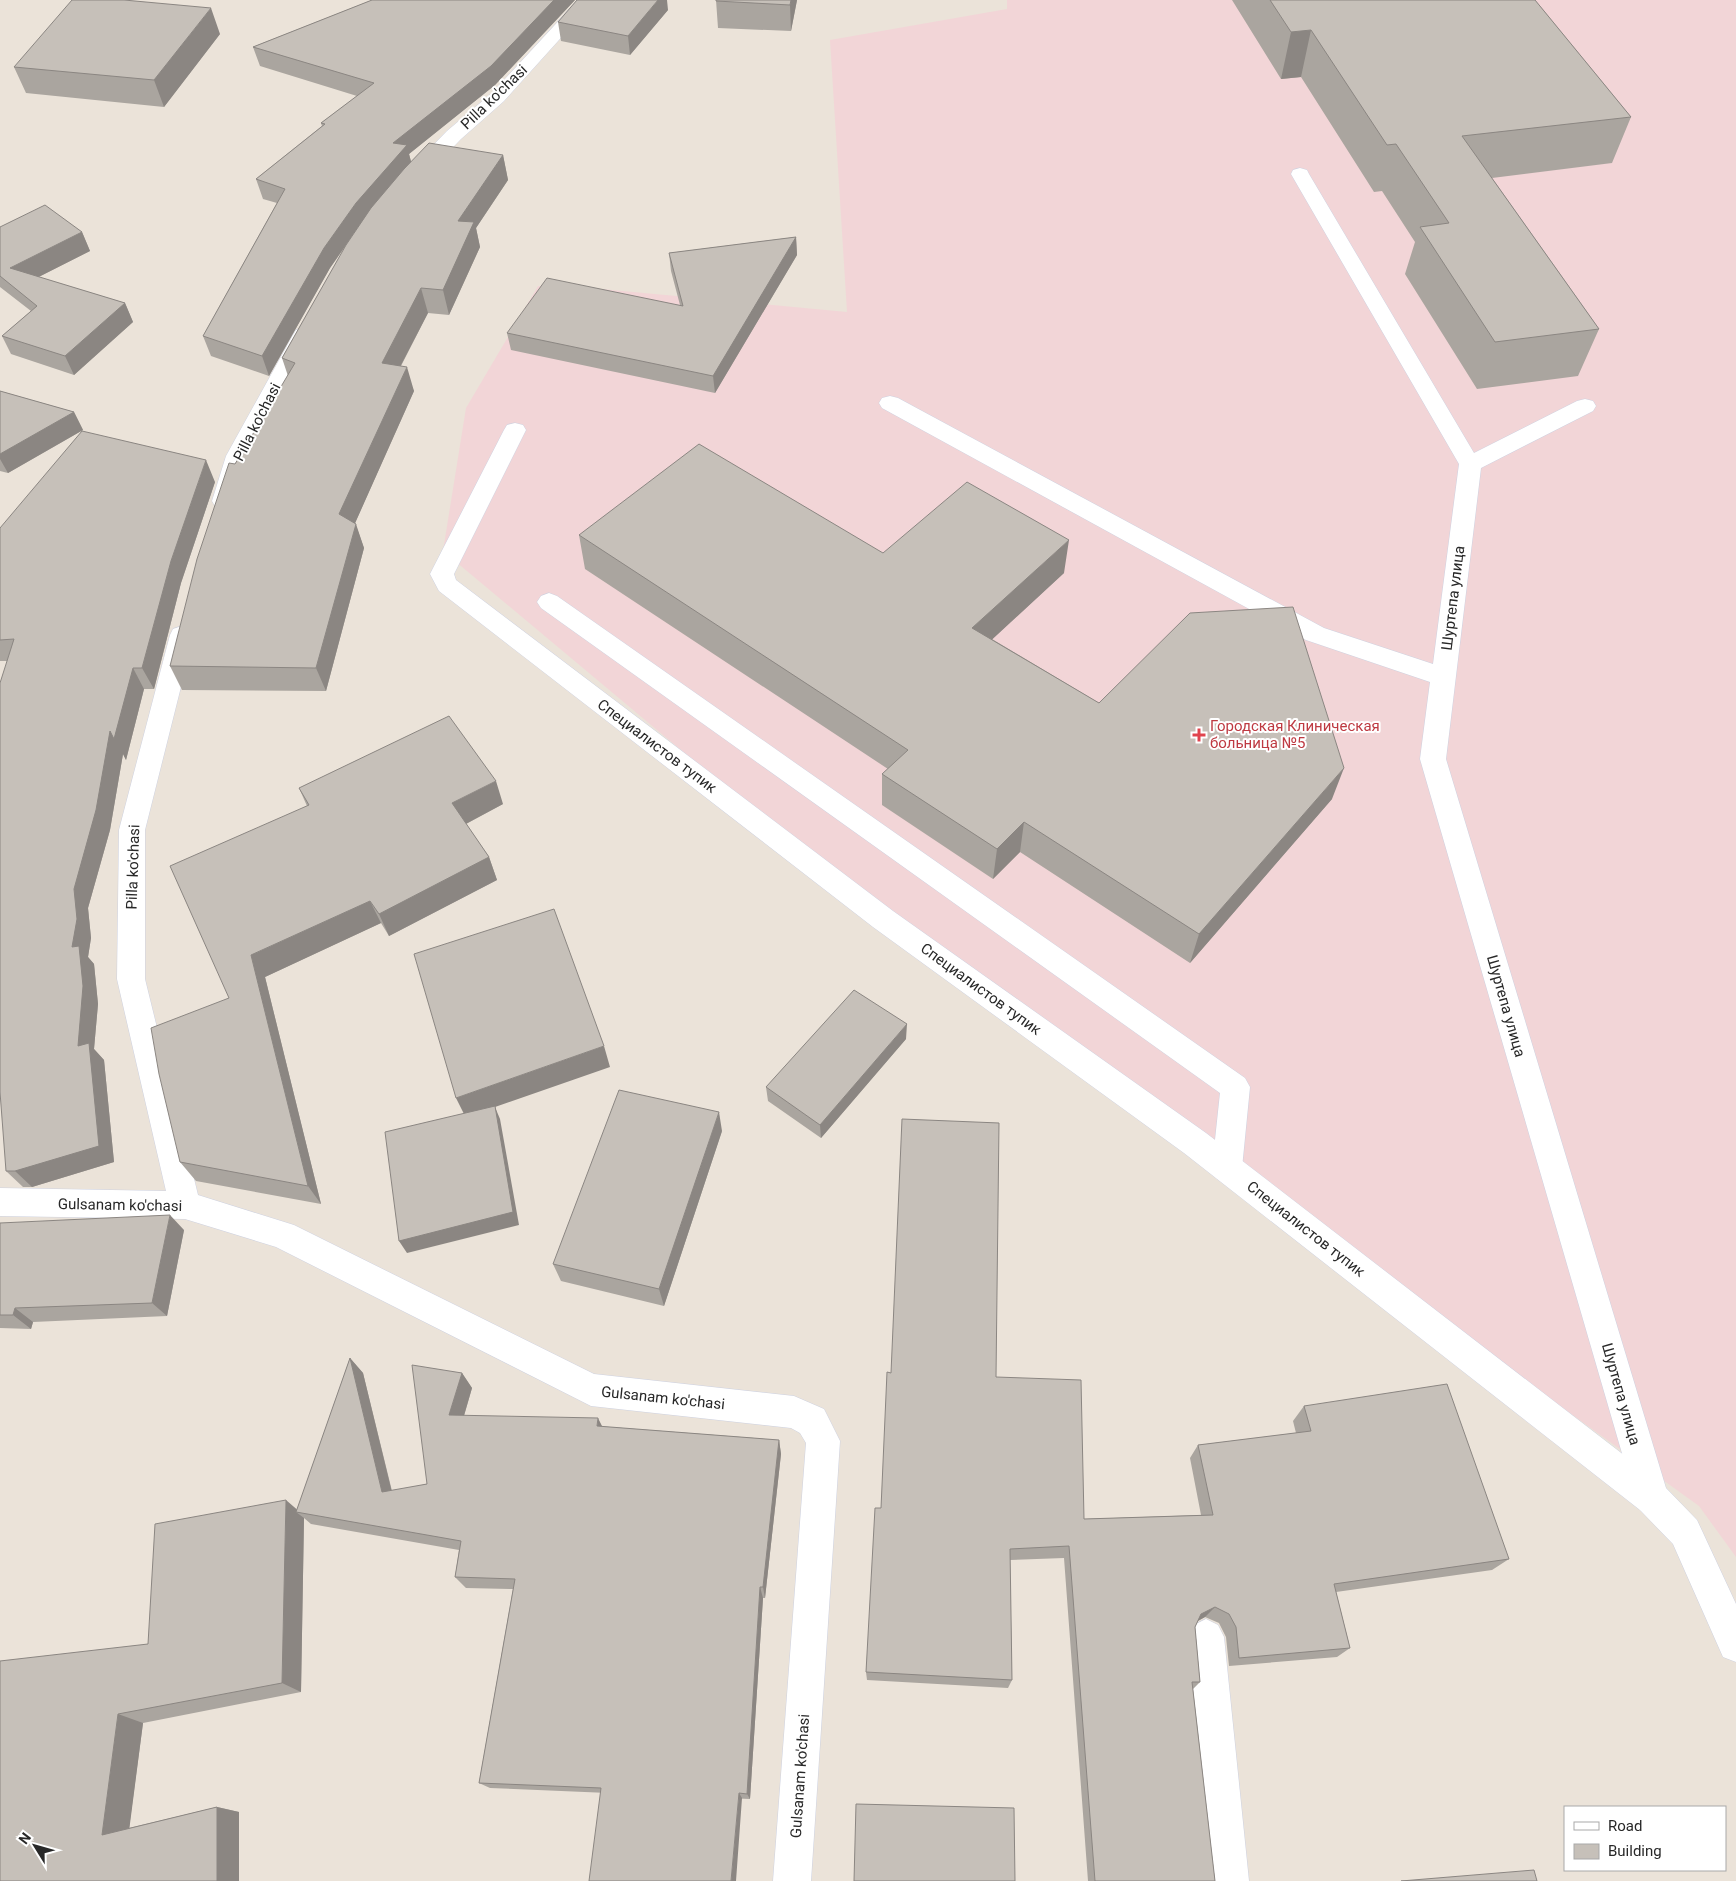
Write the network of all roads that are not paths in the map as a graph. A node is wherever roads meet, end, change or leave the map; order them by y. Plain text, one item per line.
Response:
1 (587, 0) edge
2 (1300, 174) dead end
3 (402, 189) edge
4 (314, 318) edge
5 (890, 403) dead end
6 (1585, 406) dead end
7 (514, 430) dead end
8 (1470, 464) junction
9 (216, 520) edge
10 (549, 602) dead end
11 (188, 612) edge
12 (1443, 677) junction
13 (1228, 1168) junction
14 (0, 1202) edge
15 (185, 1205) junction
16 (1652, 1498) junction
17 (1206, 1637) edge
18 (1736, 1644) edge
19 (792, 1881) edge
20 (1230, 1881) edge

1 - 3 street, Pilla ko'chasi
2 - 8 street
4 - 9 street, Pilla ko'chasi
5 - 12 street
6 - 8 street
7 - 13 street, Специалистов тупик
8 - 12 street, Шуртепа улица
10 - 13 street
11 - 15 street, Pilla ko'chasi
12 - 16 street, Шуртепа улица
13 - 16 street, Специалистов тупик
14 - 15 street, Gulsanam ko'chasi
15 - 19 street, Gulsanam ko'chasi
16 - 18 street, Шуртепа улица
17 - 20 street

